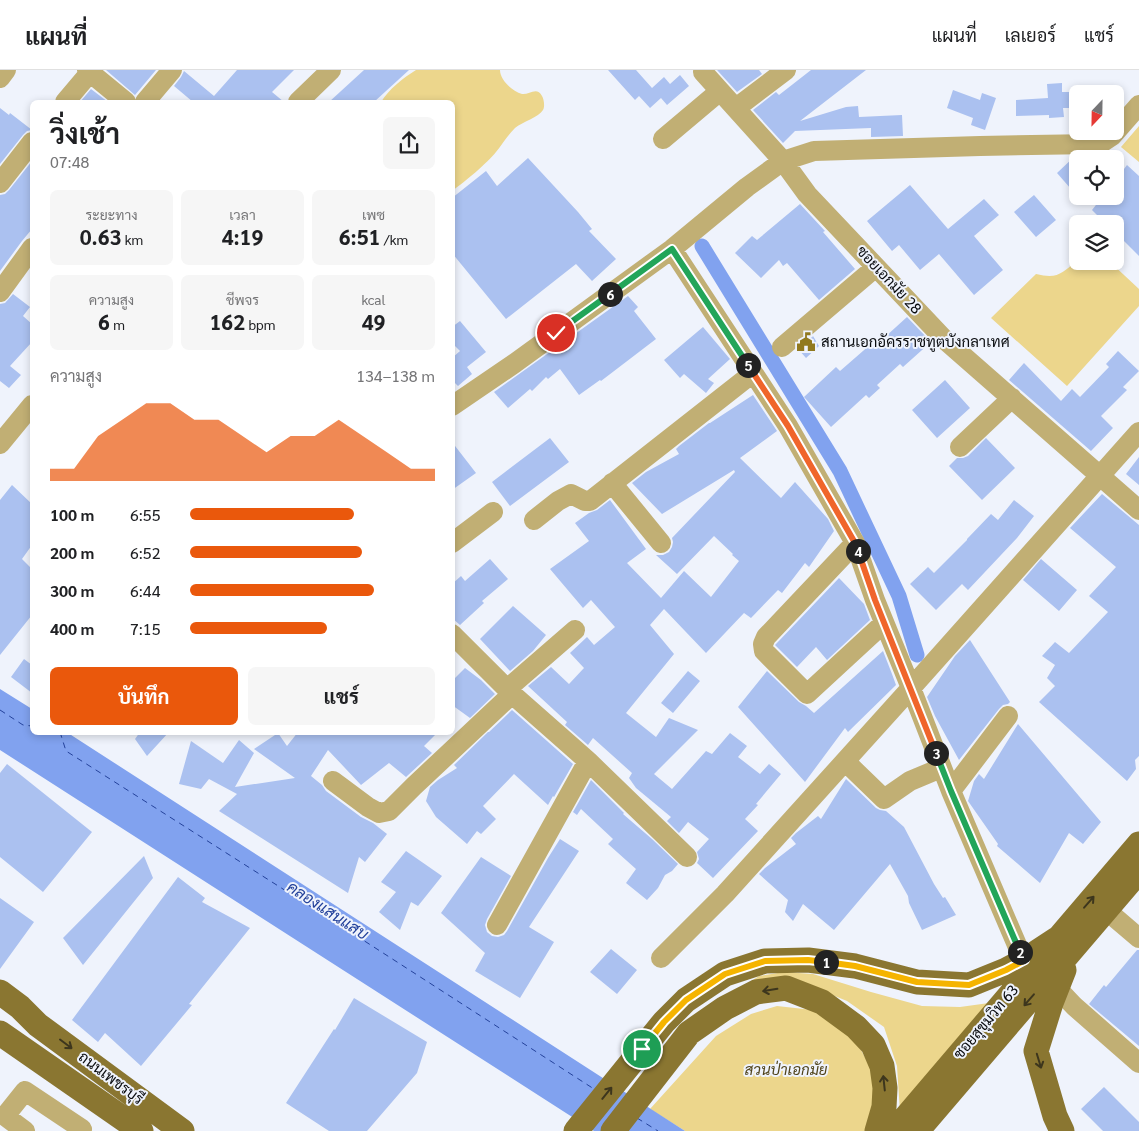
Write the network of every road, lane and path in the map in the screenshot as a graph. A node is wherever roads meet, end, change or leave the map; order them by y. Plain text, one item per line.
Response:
1 (6, 70) edge
2 (172, 70) edge
3 (332, 70) edge
4 (786, 70) edge
5 (90, 71) edge
6 (703, 72) dead end
7 (0, 78) edge
8 (720, 91) junction
9 (67, 100) edge
10 (124, 100) edge
11 (146, 100) edge
12 (300, 100) edge
13 (1139, 105) edge
14 (736, 108) junction
15 (663, 140) dead end
16 (30, 145) edge
17 (783, 161) junction
18 (0, 183) edge
19 (672, 249) junction
20 (30, 251) edge
21 (876, 266) junction
22 (0, 292) edge
23 (782, 347) dead end
24 (753, 373) junction
25 (1012, 398) junction
26 (455, 404) edge
27 (30, 407) edge
28 (1139, 432) edge
29 (0, 444) edge
30 (960, 447) dead end
31 (1099, 476) junction
32 (612, 483) junction
33 (1139, 510) edge
34 (494, 512) dead end
35 (534, 520) dead end
36 (455, 540) edge
37 (661, 543) dead end
38 (855, 543) junction
39 (884, 623) junction
40 (575, 630) dead end
41 (455, 637) edge
42 (911, 688) junction
43 (509, 692) junction
44 (1008, 716) dead end
45 (588, 761) junction
46 (852, 768) dead end
47 (942, 768) junction
48 (333, 781) dead end
49 (951, 791) junction
50 (1139, 844) edge
51 (687, 857) dead end
52 (1139, 871) edge
53 (1106, 910) junction
54 (497, 925) dead end
55 (1139, 938) edge
56 (1065, 944) junction
57 (661, 958) dead end
58 (1025, 960) junction
59 (1057, 988) junction
60 (0, 992) edge
61 (0, 1006) edge
62 (38, 1025) junction
63 (0, 1033) edge
64 (1139, 1063) edge
65 (104, 1105) junction
66 (81, 1130) edge
67 (25, 1131) edge
68 (142, 1131) edge
69 (182, 1131) edge
70 (576, 1131) edge
71 (613, 1131) edge
72 (877, 1131) edge
73 (891, 1131) edge
74 (917, 1131) edge
75 (1062, 1131) edge

1 - 7 street
2 - 11 street
3 - 12 street
4 - 14 street
5 - 9 street
5 - 10 street
6 - 8 street, ซอยเอกมัย 28
8 - 14 street, ซอยเอกมัย 28
8 - 15 street
13 - 17 street
14 - 17 street, ซอยเอกมัย 28
16 - 18 street
17 - 19 street
17 - 21 street, ซอยเอกมัย 28
19 - 24 street
19 - 26 street
20 - 22 street
21 - 23 street
21 - 25 street, ซอยเอกมัย 28
24 - 32 street
24 - 38 street
25 - 30 street
25 - 31 street, ซอยเอกมัย 28
27 - 29 street
28 - 31 street
31 - 33 street, ซอยเอกมัย 28
31 - 42 street
32 - 35 street
32 - 37 street
34 - 36 street
38 - 39 street
38 - 39 street
39 - 42 street
40 - 43 street
41 - 43 street
42 - 47 street
42 - 57 street
43 - 45 street
43 - 48 street
44 - 49 street
45 - 51 street
45 - 54 street
46 - 47 street
47 - 49 street
49 - 58 street
56 -> 50 main road, ซอยสุขุมวิท 63
52 - 53 main road, ซอยสุขุมวิท 63
53 - 55 street
53 - 56 main road, ซอยสุขุมวิท 63
56 - 58 main road
56 - 59 main road
56 - 73 main road, ซอยสุขุมวิท 63
56 -> 74 main road, ซอยสุขุมวิท 63
70 -> 58 main road
59 - 64 street
59 -> 75 main road
60 - 62 main road, ถนนเพชรบุรี
61 - 62 main road, ถนนเพชรบุรี
62 -> 69 main road, ถนนเพชรบุรี
63 - 65 main road, ถนนเพชรบุรี
65 - 66 street
65 - 68 main road, ถนนเพชรบุรี
66 - 67 street
72 -> 71 main road

